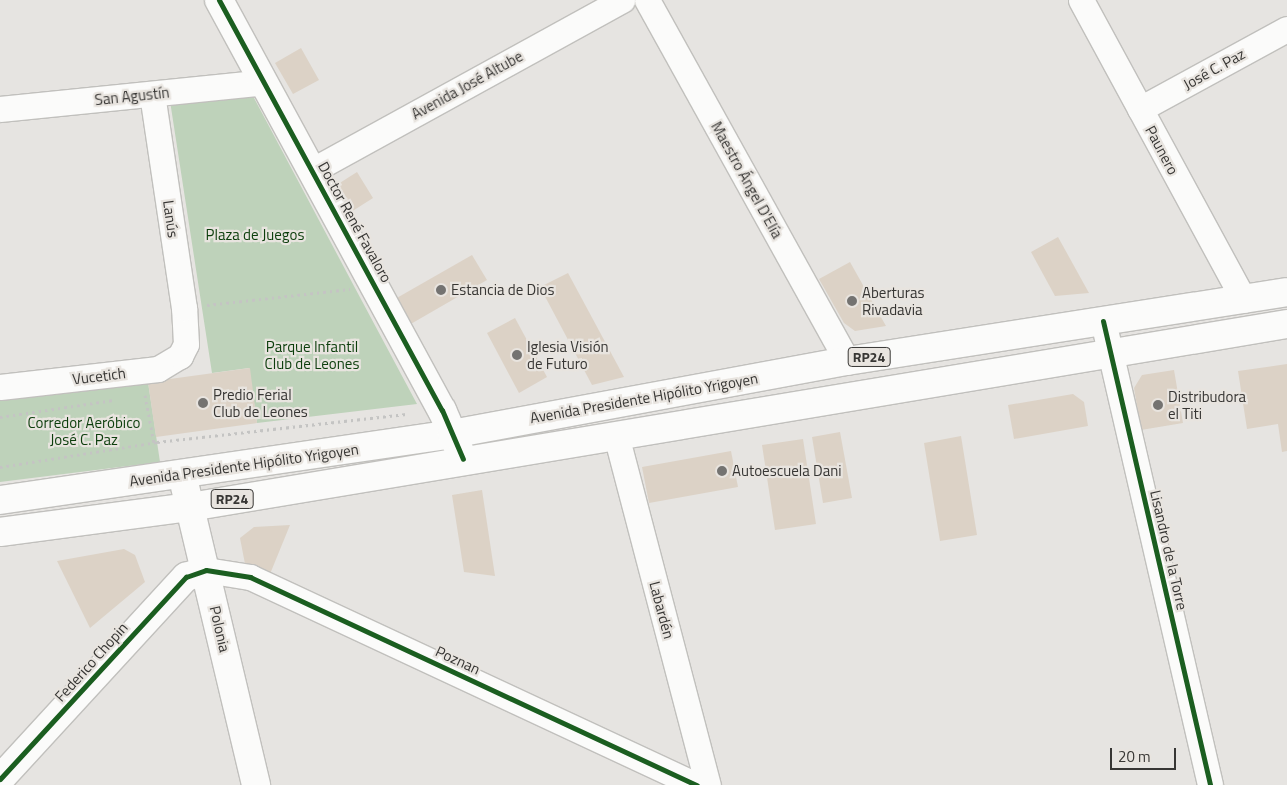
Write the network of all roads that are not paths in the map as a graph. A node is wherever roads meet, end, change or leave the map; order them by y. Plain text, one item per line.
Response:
1 (219, 0) edge
2 (622, 0) edge
3 (647, 0) edge
4 (1081, 0) edge
5 (1287, 29) edge
6 (264, 82) junction
7 (152, 94) junction
8 (0, 109) edge
9 (1140, 109) junction
10 (312, 170) junction
11 (1287, 292) edge
12 (1244, 300) junction
13 (1103, 321) junction
14 (1287, 324) edge
15 (186, 344) joint
16 (1109, 352) junction
17 (847, 361) junction
18 (0, 387) edge
19 (447, 422) junction
20 (616, 435) junction
21 (463, 458) junction
22 (182, 474) junction
23 (0, 500) edge
24 (190, 507) junction
25 (0, 532) edge
26 (206, 570) junction
27 (0, 780) edge
28 (256, 785) edge
29 (697, 785) edge
30 (708, 785) edge
31 (1210, 785) edge

1 - 6 main road, Doctor René Favaloro
2 - 10 street, Avenida José Altube
3 - 17 street, Maestro Ángel D'Elía
4 - 9 street, Paunero
5 - 9 street, José C. Paz
6 - 7 street, San Agustín
6 - 10 main road, Doctor René Favaloro
7 - 8 street, San Agustín
7 - 15 street, Lanús
9 - 12 street, Paunero
10 - 19 main road, Doctor René Favaloro
11 - 12 main road, Avenida Presidente Hipólito Yrigoyen / RP24
12 - 13 main road, Avenida Presidente Hipólito Yrigoyen / RP24
13 - 16 street, Lisandro de la Torre
13 - 17 main road, Avenida Presidente Hipólito Yrigoyen / RP24
14 - 16 main road, Avenida Presidente Hipólito Yrigoyen / RP24
15 - 18 street, Vucetich
16 - 20 main road, Avenida Presidente Hipólito Yrigoyen / RP24
16 - 31 street, Lisandro de la Torre
17 - 19 main road, Avenida Presidente Hipólito Yrigoyen / RP24
19 - 21 main road, Doctor René Favaloro
19 - 22 main road, Avenida Presidente Hipólito Yrigoyen / RP24
20 - 21 main road, Avenida Presidente Hipólito Yrigoyen / RP24
20 - 30 street, Labardén
21 - 24 main road, Avenida Presidente Hipólito Yrigoyen / RP24
22 - 23 main road, Avenida Presidente Hipólito Yrigoyen / RP24
22 - 24 main road, Polonia
24 - 25 main road, Avenida Presidente Hipólito Yrigoyen / RP24
24 - 26 main road, Polonia
26 - 27 main road, Federico Chopin
26 - 28 main road, Polonia
26 - 29 street, Poznan

